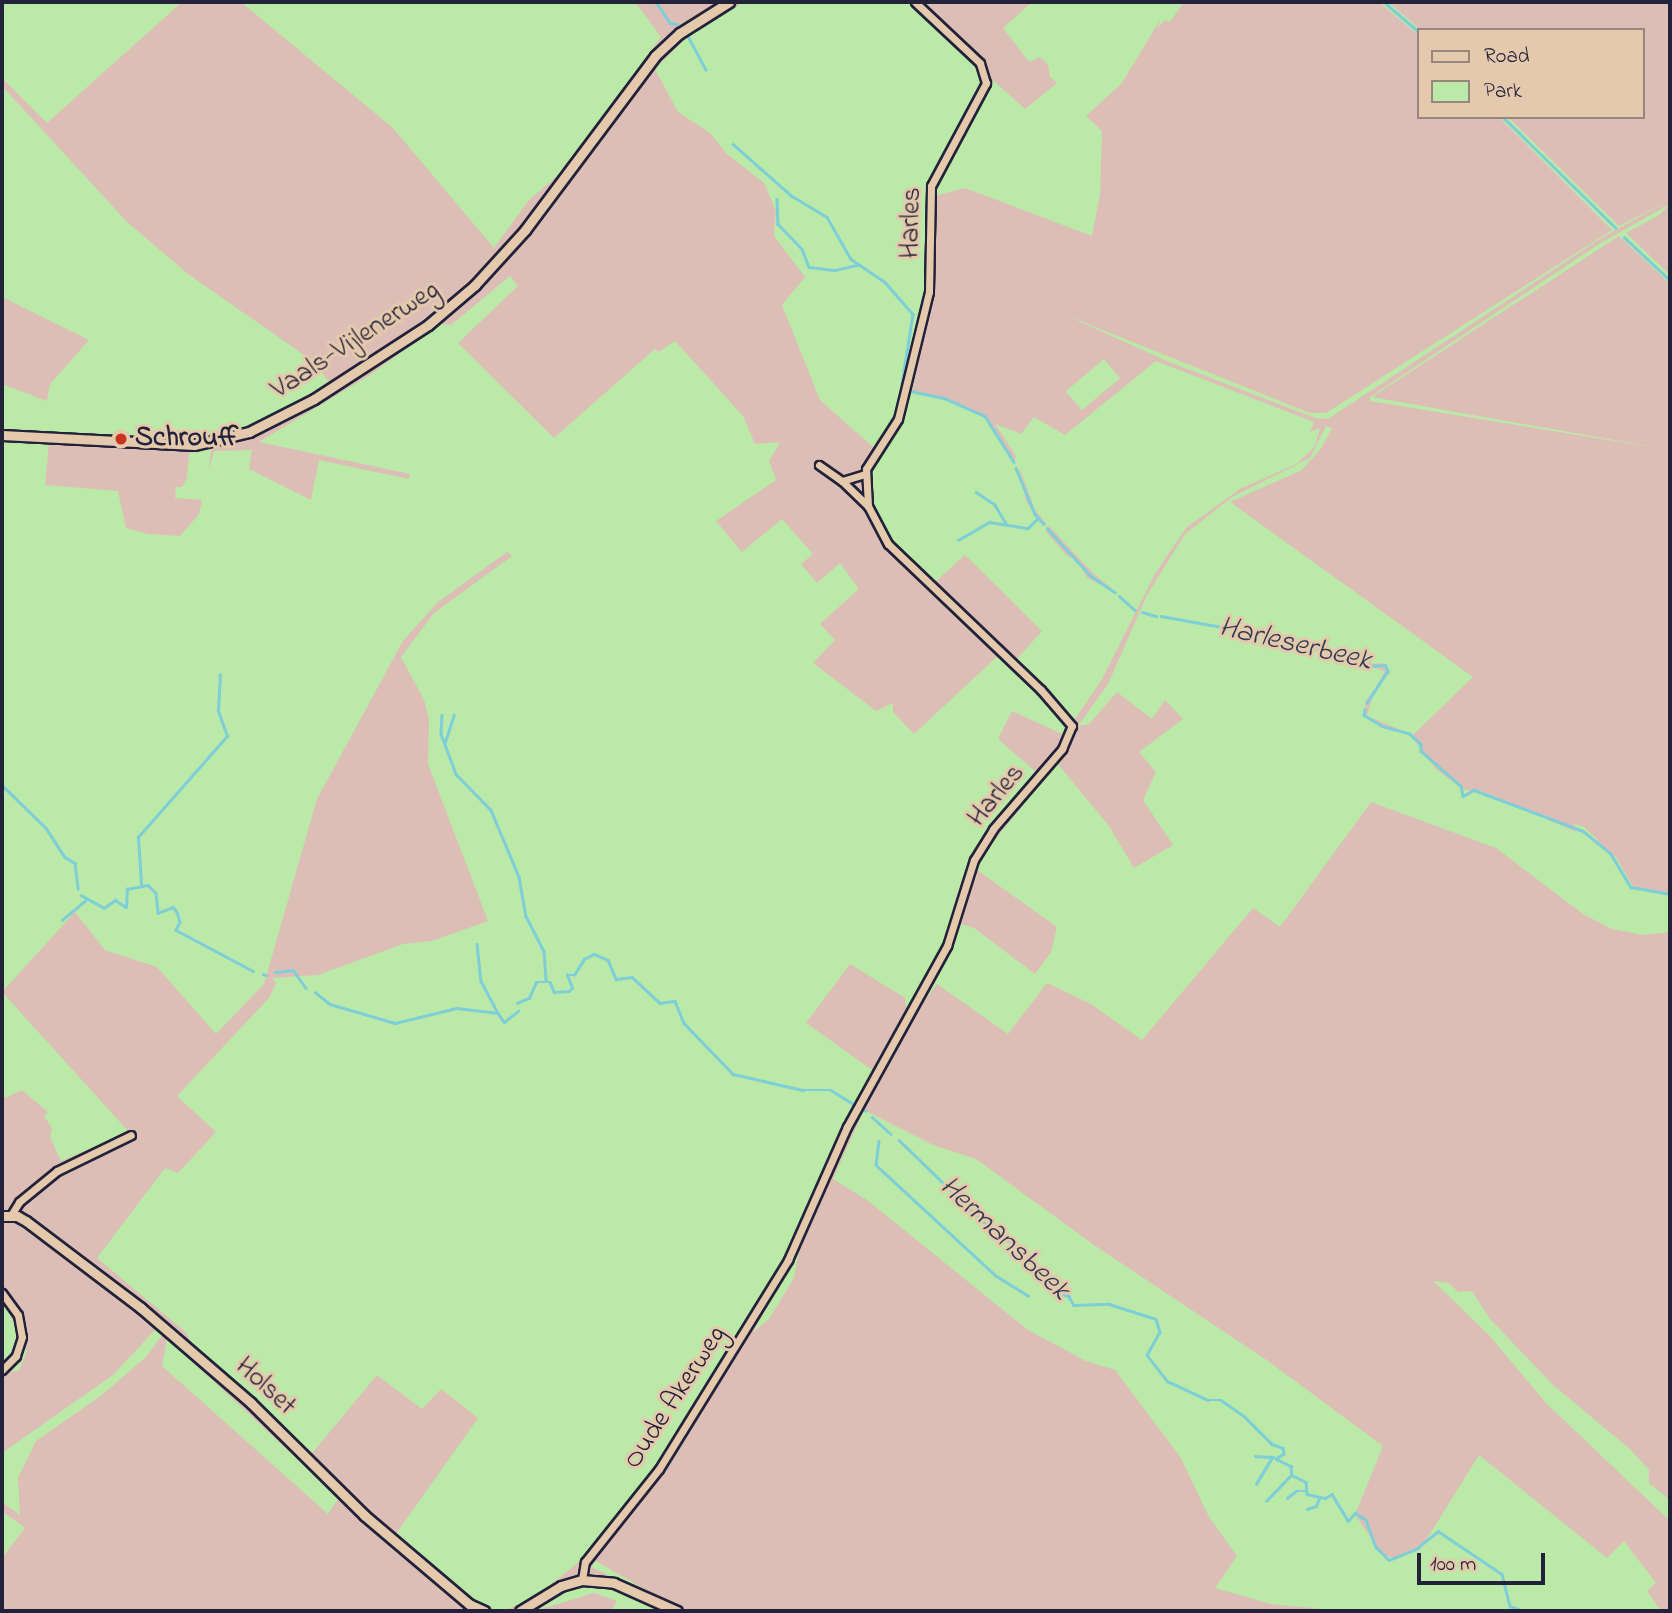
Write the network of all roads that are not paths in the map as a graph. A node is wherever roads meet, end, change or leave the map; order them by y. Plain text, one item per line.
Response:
1 (729, 2) edge
2 (915, 2) edge
3 (2, 435) edge
4 (820, 464) dead end
5 (865, 474) junction
6 (842, 481) junction
7 (868, 506) junction
8 (131, 1135) dead end
9 (829, 1168) joint
10 (7, 1216) edge
11 (2, 1293) edge
12 (2, 1370) edge
13 (582, 1580) junction
14 (484, 1611) edge
15 (520, 1611) edge
16 (677, 1611) edge

1 - 3 street, Vaals-Vijlenerweg
2 - 5 street, Harles
4 - 6 street, Harles
5 - 6 street
5 - 7 street, Harles
6 - 7 street, Harles
7 - 9 street, Harles
8 - 10 street
9 - 13 street, Oude Akerweg
10 - 14 street, Holset
11 - 12 street
13 - 15 street
13 - 16 street

